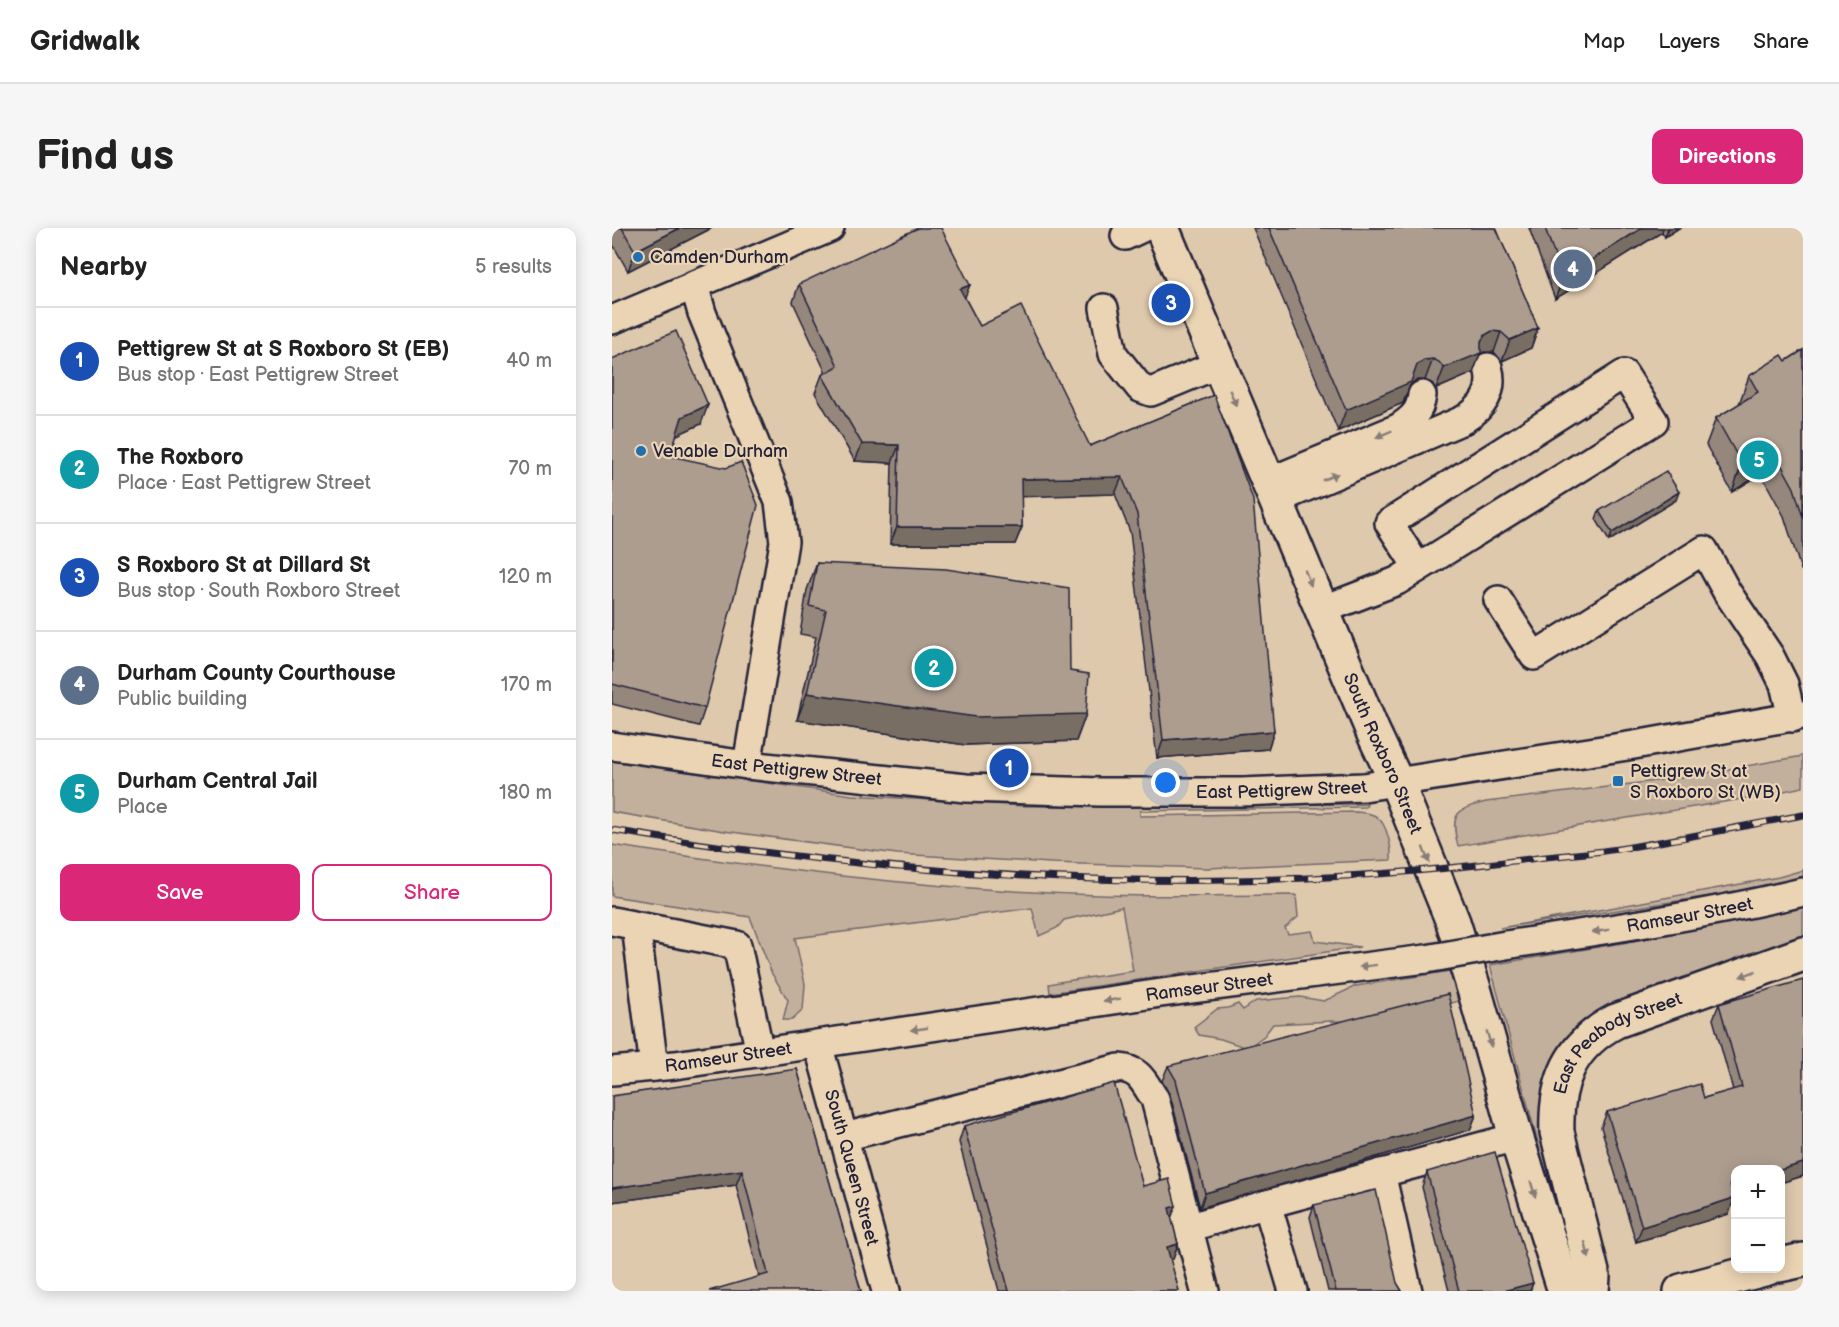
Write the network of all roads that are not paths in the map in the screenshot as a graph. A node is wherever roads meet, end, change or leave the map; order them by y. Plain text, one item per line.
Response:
1 (830, 228) edge
2 (1162, 228) edge
3 (694, 285) junction
4 (1104, 308) dead end
5 (613, 317) edge
6 (1219, 364) junction
7 (1488, 367) edge
8 (1422, 395) edge
9 (1354, 457) junction
10 (1272, 491) junction
11 (1418, 568) junction
12 (1498, 600) dead end
13 (1322, 610) junction
14 (1798, 716) edge
15 (612, 746) edge
16 (747, 765) junction
17 (1396, 781) junction
18 (1803, 892) edge
19 (624, 923) edge
20 (1803, 954) edge
21 (818, 1044) junction
22 (760, 1053) junction
23 (654, 1067) junction
24 (612, 1071) edge
25 (844, 1137) junction
26 (1516, 1137) junction
27 (1382, 1173) junction
28 (1267, 1204) junction
29 (1188, 1227) junction
30 (1803, 1260) edge
31 (1785, 1264) edge
32 (1752, 1273) edge
33 (886, 1291) edge
34 (1205, 1291) edge
35 (1293, 1291) edge
36 (1408, 1291) edge
37 (1566, 1291) edge
38 (1592, 1291) edge
39 (1681, 1291) edge

1 - 3 street
2 - 6 main road, South Roxboro Street
3 - 5 street
3 - 16 street
4 - 6 street
6 -> 10 main road, South Roxboro Street
7 - 9 street
8 -> 9 street
9 - 10 street
10 -> 13 main road, South Roxboro Street
11 - 11 street
11 - 13 street
12 - 14 street
13 - 17 main road, South Roxboro Street
14 - 17 street, East Pettigrew Street
15 - 16 street, East Pettigrew Street
16 - 17 street, East Pettigrew Street
17 -> 26 main road, South Roxboro Street
18 -> 21 street, Ramseur Street, bridge
19 - 22 street
19 - 23 street
20 -> 38 main road, East Peabody Street
21 - 22 street, Ramseur Street
21 - 25 street, South Queen Street
22 - 23 street, Ramseur Street
23 - 24 street, Ramseur Street
25 - 29 street
25 - 33 street, South Queen Street
26 - 27 street
26 -> 37 main road, South Roxboro Street
27 - 28 street
27 - 36 street
28 - 29 street
28 - 35 street
29 - 34 street
30 - 31 main road
32 - 39 main road

